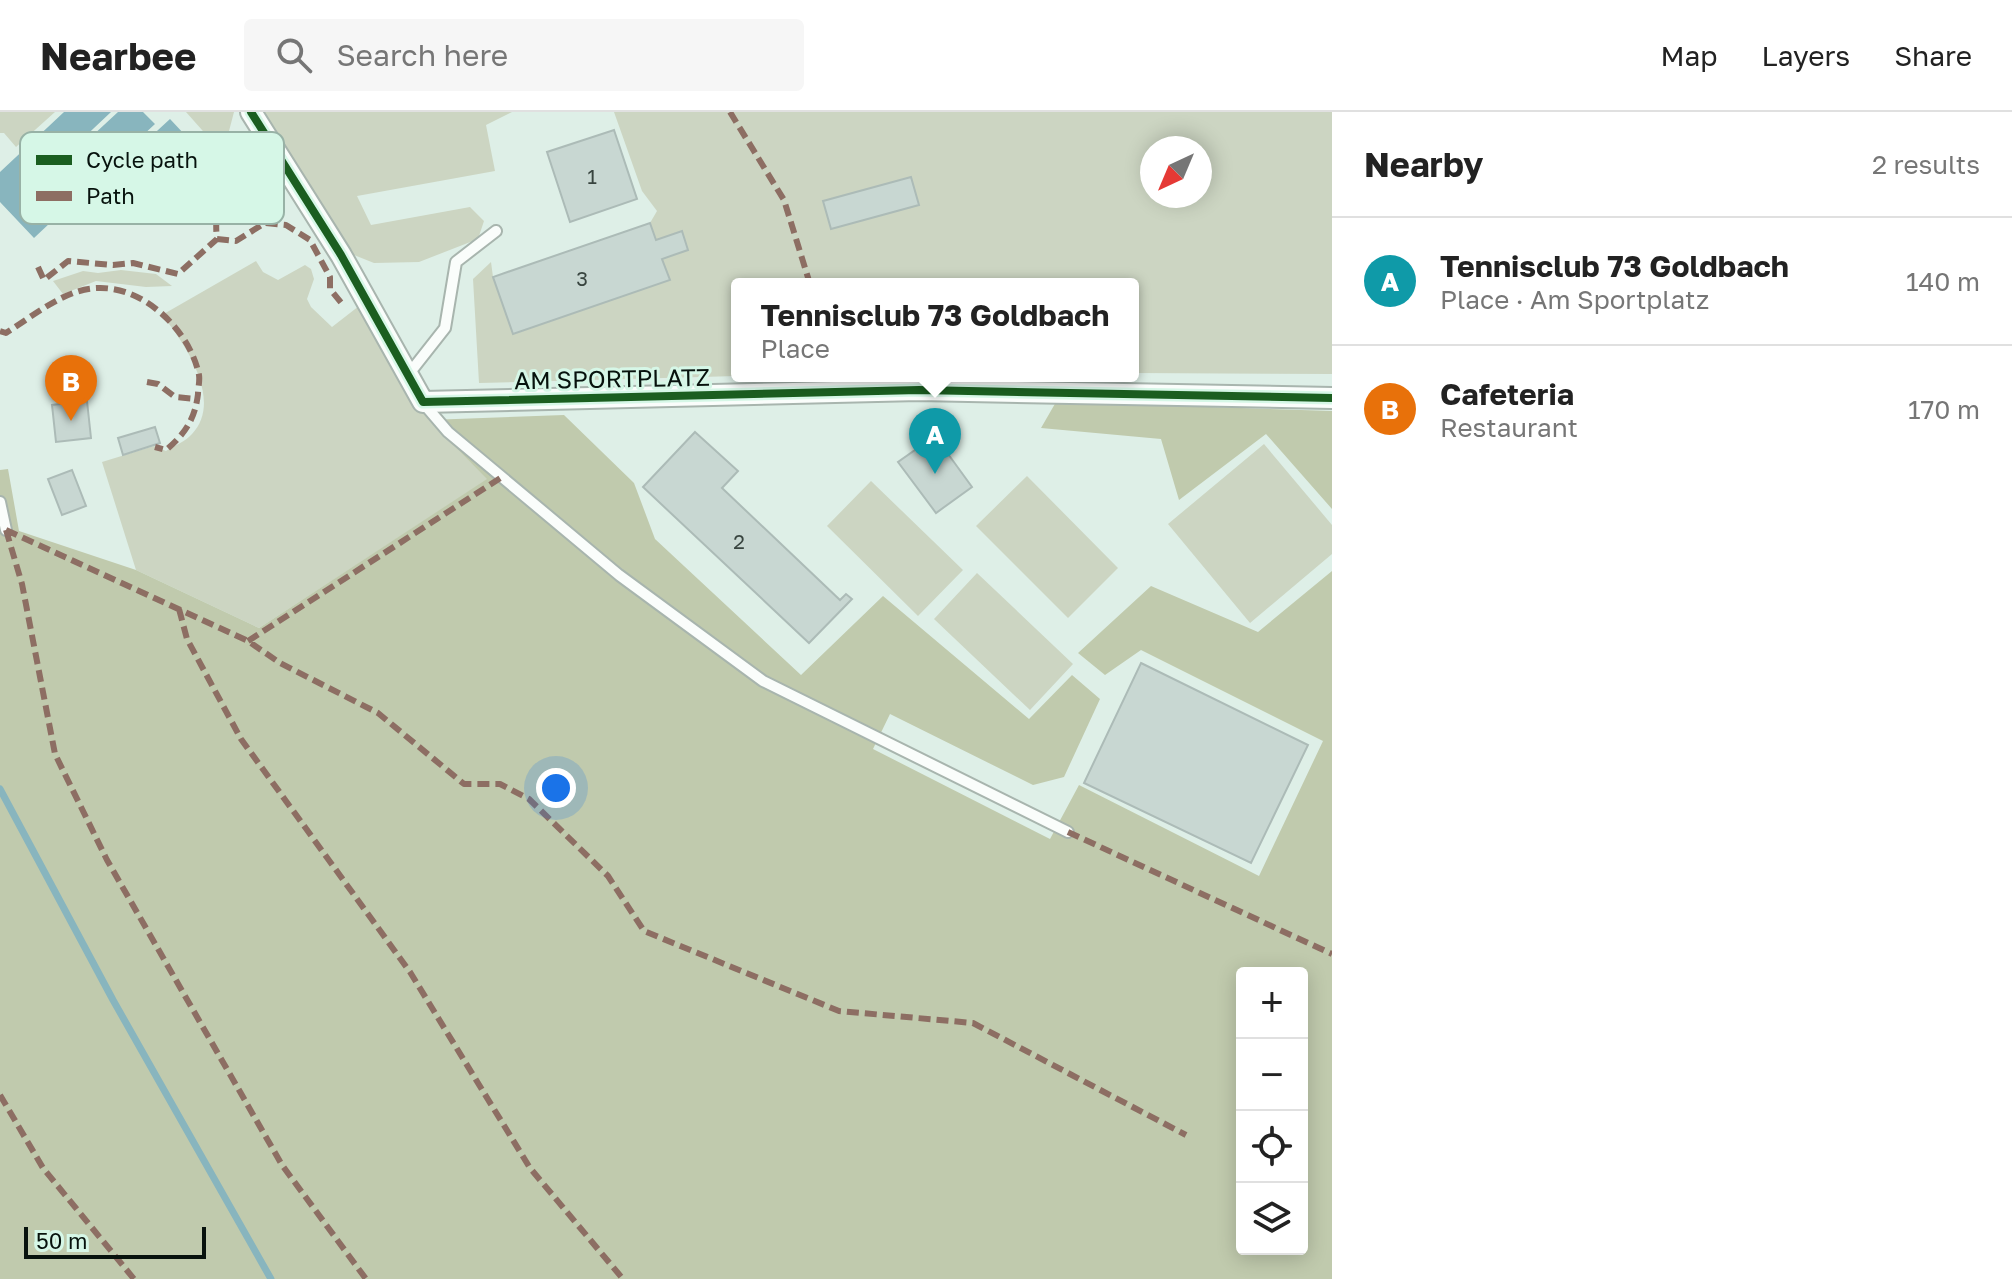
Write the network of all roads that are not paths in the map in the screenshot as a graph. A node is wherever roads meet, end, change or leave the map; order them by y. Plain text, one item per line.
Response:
1 (251, 112) edge
2 (264, 132) edge
3 (284, 164) edge
4 (496, 231) dead end
5 (408, 375) junction
6 (1332, 398) edge
7 (423, 402) junction
8 (0, 502) edge
9 (6, 530) dead end
10 (1068, 832) dead end

1 - 2 street
3 - 5 street
4 - 5 lane
5 - 7 street
6 - 7 street, AM SPORTPLATZ
7 - 10 lane
8 - 9 lane

